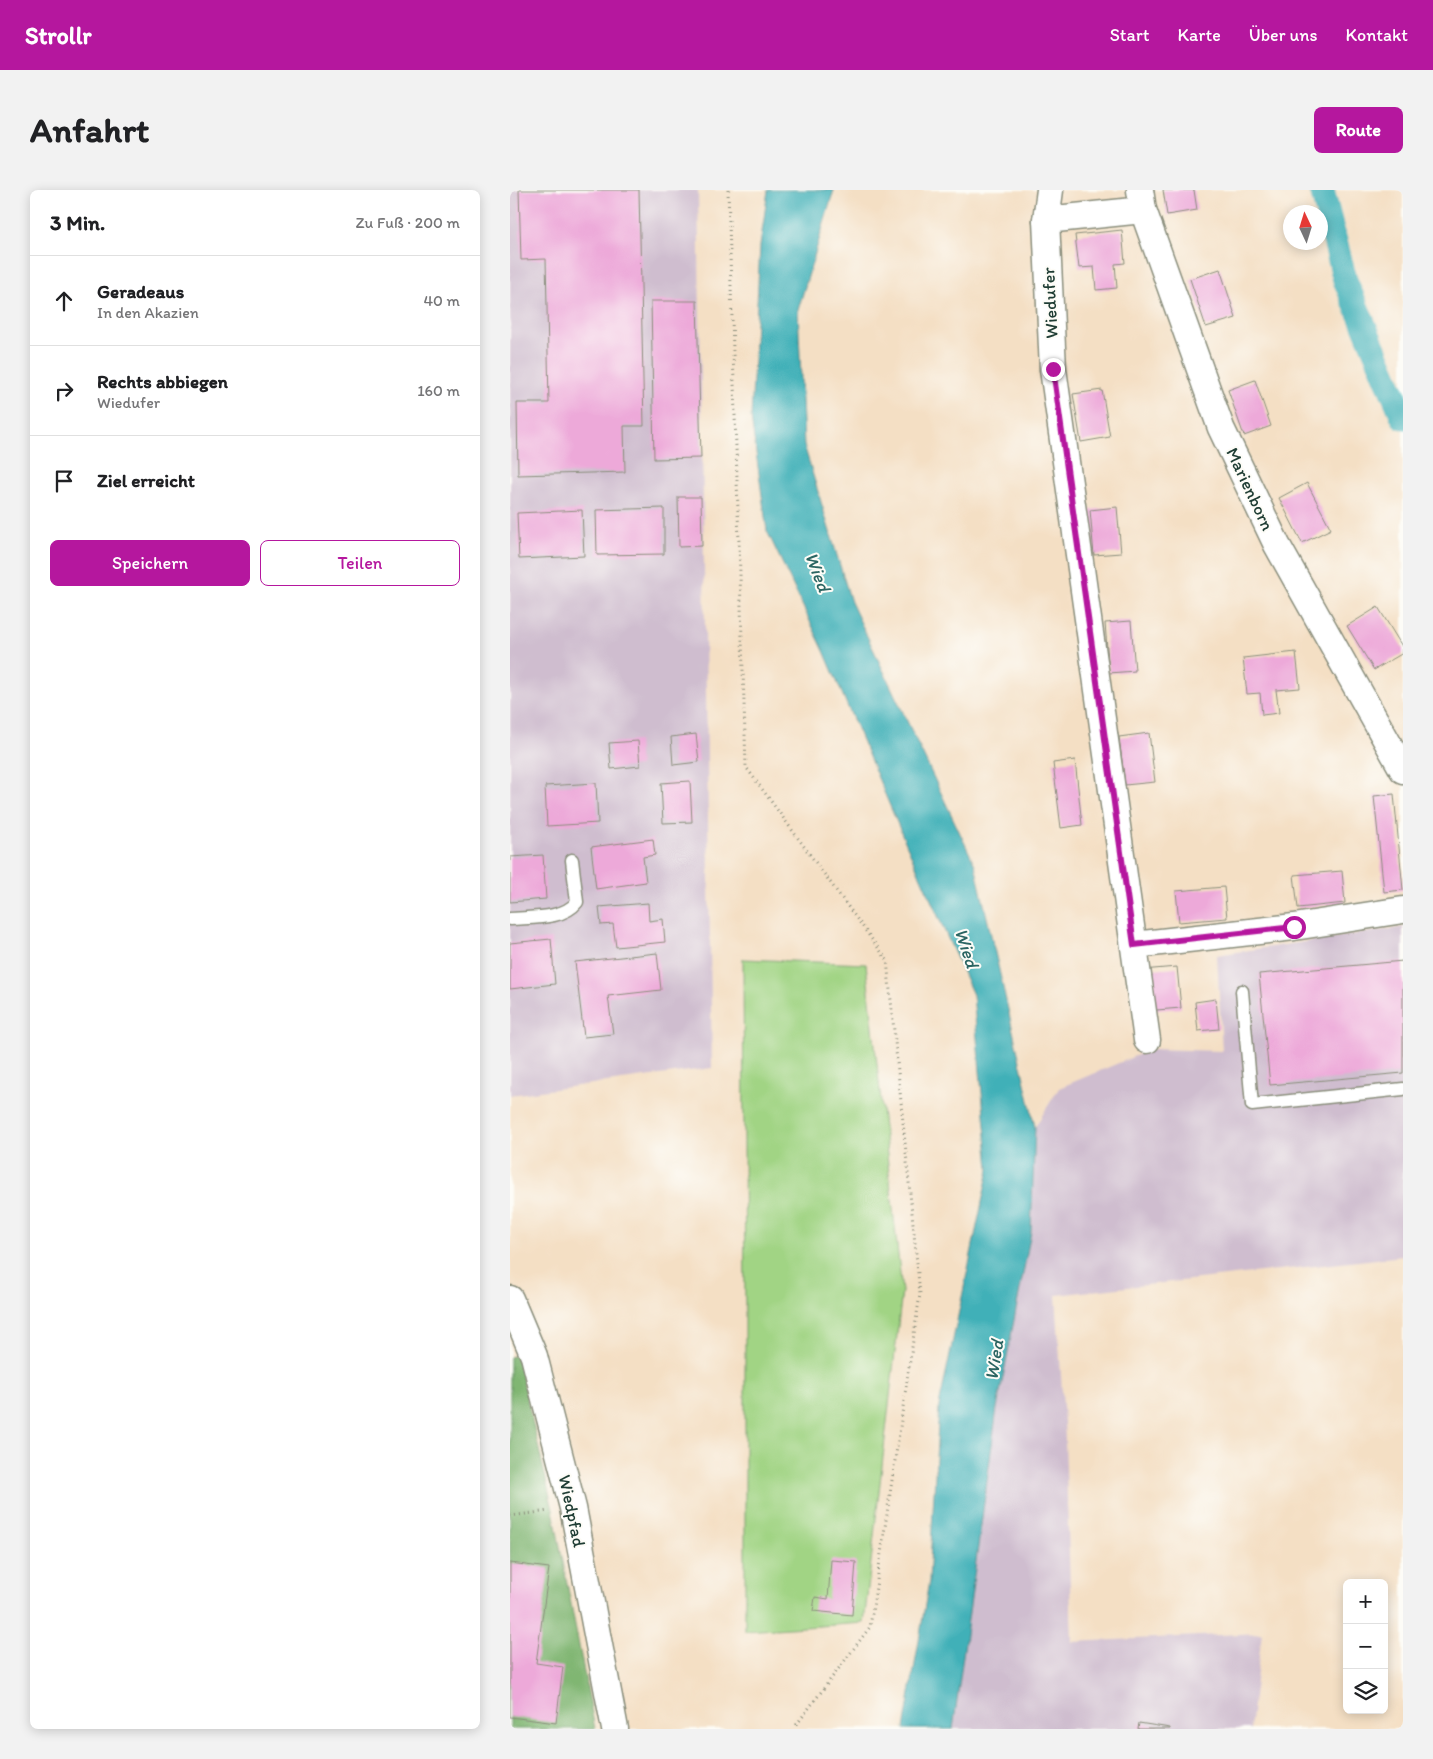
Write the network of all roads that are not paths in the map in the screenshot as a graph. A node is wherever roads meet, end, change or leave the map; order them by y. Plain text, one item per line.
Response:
1 (1050, 190) edge
2 (1142, 200) edge
3 (1046, 220) junction
4 (1403, 770) edge
5 (572, 860) dead end
6 (1403, 910) edge
7 (510, 919) edge
8 (1134, 945) junction
9 (1242, 991) dead end
10 (1148, 1040) dead end
11 (1403, 1089) edge
12 (510, 1299) edge
13 (615, 1729) edge

1 - 3 street, Wiedufer
2 - 3 street
2 - 4 street, Marienborn
3 - 8 street, Wiedufer
5 - 7 lane
6 - 8 street
8 - 10 street, Wiedufer
9 - 11 lane
12 - 13 street, Wiedpfad

